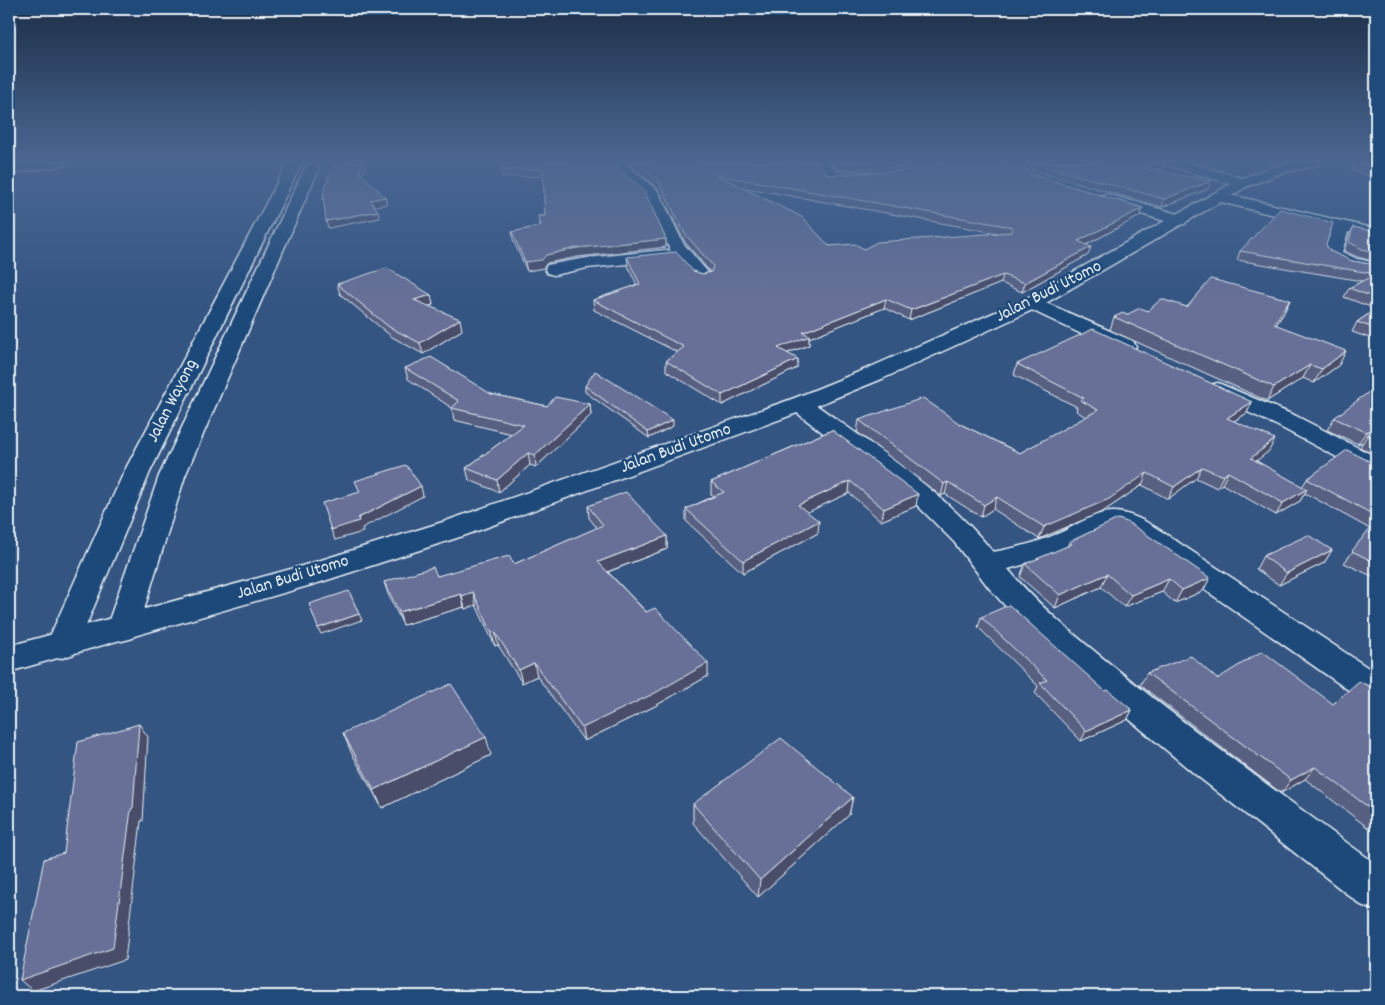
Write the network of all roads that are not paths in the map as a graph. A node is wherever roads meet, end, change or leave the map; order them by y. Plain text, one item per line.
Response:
1 (271, 209) edge
2 (293, 209) edge
3 (659, 209) edge
4 (1140, 209) edge
5 (1198, 209) edge
6 (1268, 209) edge
7 (1179, 220) junction
8 (1341, 226) junction
9 (1376, 234) edge
10 (679, 253) junction
11 (1376, 268) edge
12 (554, 269) dead end
13 (702, 276) edge
14 (1032, 304) junction
15 (1146, 356) edge
16 (1199, 381) edge
17 (800, 404) junction
18 (1376, 467) edge
19 (986, 563) junction
20 (122, 629) junction
21 (62, 645) junction
22 (9, 660) edge
23 (1376, 691) edge
24 (1376, 890) edge

1 - 21 street, Jalan Wayong
2 - 20 street, Jalan Wayong
3 - 10 street
4 - 7 street
5 - 7 street, Jalan Budi Utomo
6 - 8 street
7 - 14 street, Jalan Budi Utomo
8 - 9 street
8 - 11 street
10 - 12 street
10 - 13 street
14 - 15 street
14 - 17 street, Jalan Budi Utomo
16 - 18 street
17 - 19 street
17 - 20 street, Jalan Budi Utomo
19 - 23 street
19 - 24 street
20 - 21 street, Jalan Budi Utomo
21 - 22 street, Jalan Budi Utomo

